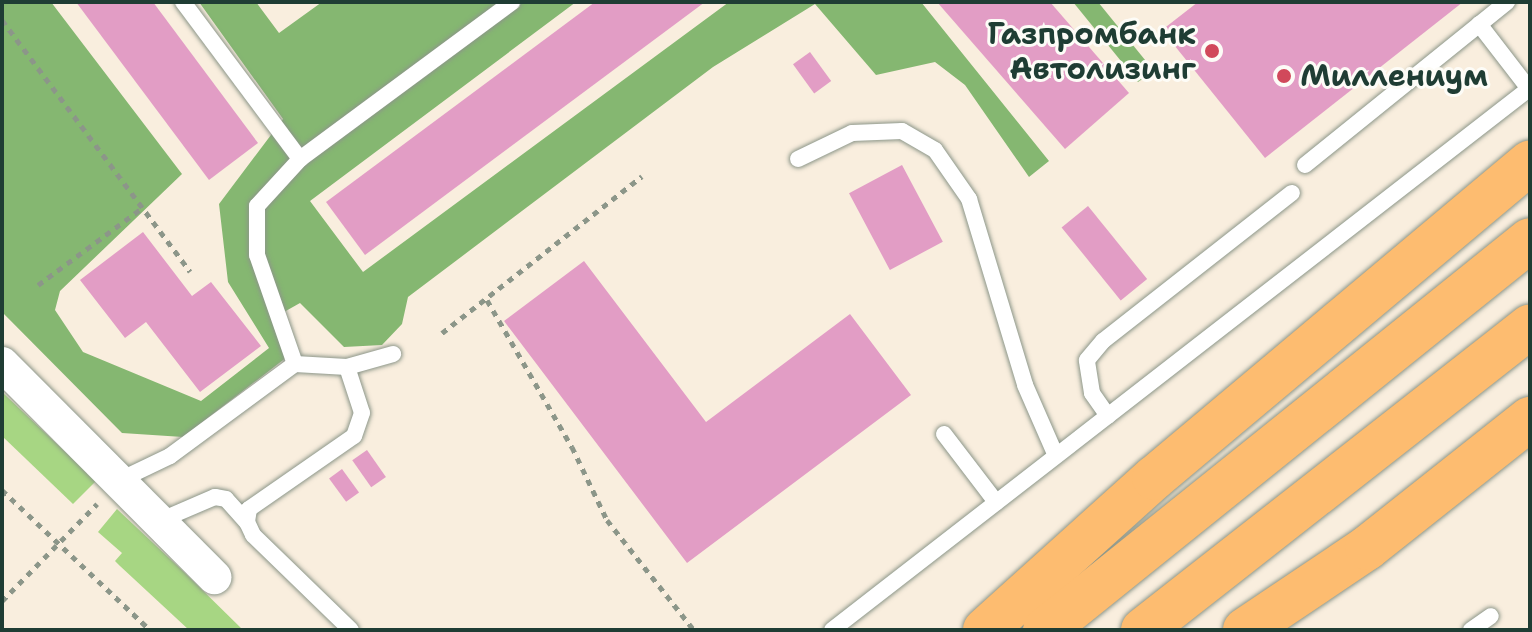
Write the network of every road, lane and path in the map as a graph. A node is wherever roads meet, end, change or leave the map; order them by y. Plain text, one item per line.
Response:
1 (183, 2) edge
2 (512, 2) edge
3 (1507, 2) edge
4 (2, 20) edge
5 (1479, 24) junction
6 (1530, 88) edge
7 (300, 159) junction
8 (798, 159) dead end
9 (1530, 163) edge
10 (1305, 165) dead end
11 (642, 176) dead end
12 (1292, 193) dead end
13 (142, 208) junction
14 (1530, 240) edge
15 (190, 271) dead end
16 (38, 285) dead end
17 (487, 300) junction
18 (1530, 327) edge
19 (442, 333) dead end
20 (393, 354) dead end
21 (2, 364) edge
22 (295, 364) junction
23 (347, 367) junction
24 (1108, 416) junction
25 (1530, 419) edge
26 (944, 434) dead end
27 (1056, 456) junction
28 (120, 480) junction
29 (2, 490) edge
30 (996, 502) junction
31 (159, 521) junction
32 (247, 522) junction
33 (58, 544) junction
34 (214, 577) dead end
35 (2, 601) edge
36 (1491, 616) dead end
37 (150, 630) edge
38 (351, 630) edge
39 (694, 630) edge
40 (832, 630) edge
41 (985, 630) edge
42 (1045, 630) edge
43 (1143, 630) edge
44 (1245, 630) edge
45 (1471, 630) edge

1 - 7 lane
2 - 7 lane
3 - 5 lane
4 - 13 path
5 - 6 lane
5 - 10 lane
6 - 24 lane
7 - 22 lane
8 - 27 lane
9 - 41 main road
11 - 17 path
12 - 24 lane
13 - 15 path
13 - 16 path
14 - 42 main road
17 - 19 path
17 - 39 path
18 - 43 main road
20 - 23 lane
21 - 28 street
22 - 23 lane
22 - 28 lane
23 - 32 lane
24 - 27 lane
25 - 44 main road
26 - 30 lane
27 - 30 lane
28 - 31 street
28 - 33 path
29 - 33 path
30 - 40 lane
31 - 32 lane
31 - 34 street
32 - 38 lane
33 - 35 path
33 - 37 path
36 - 45 lane

